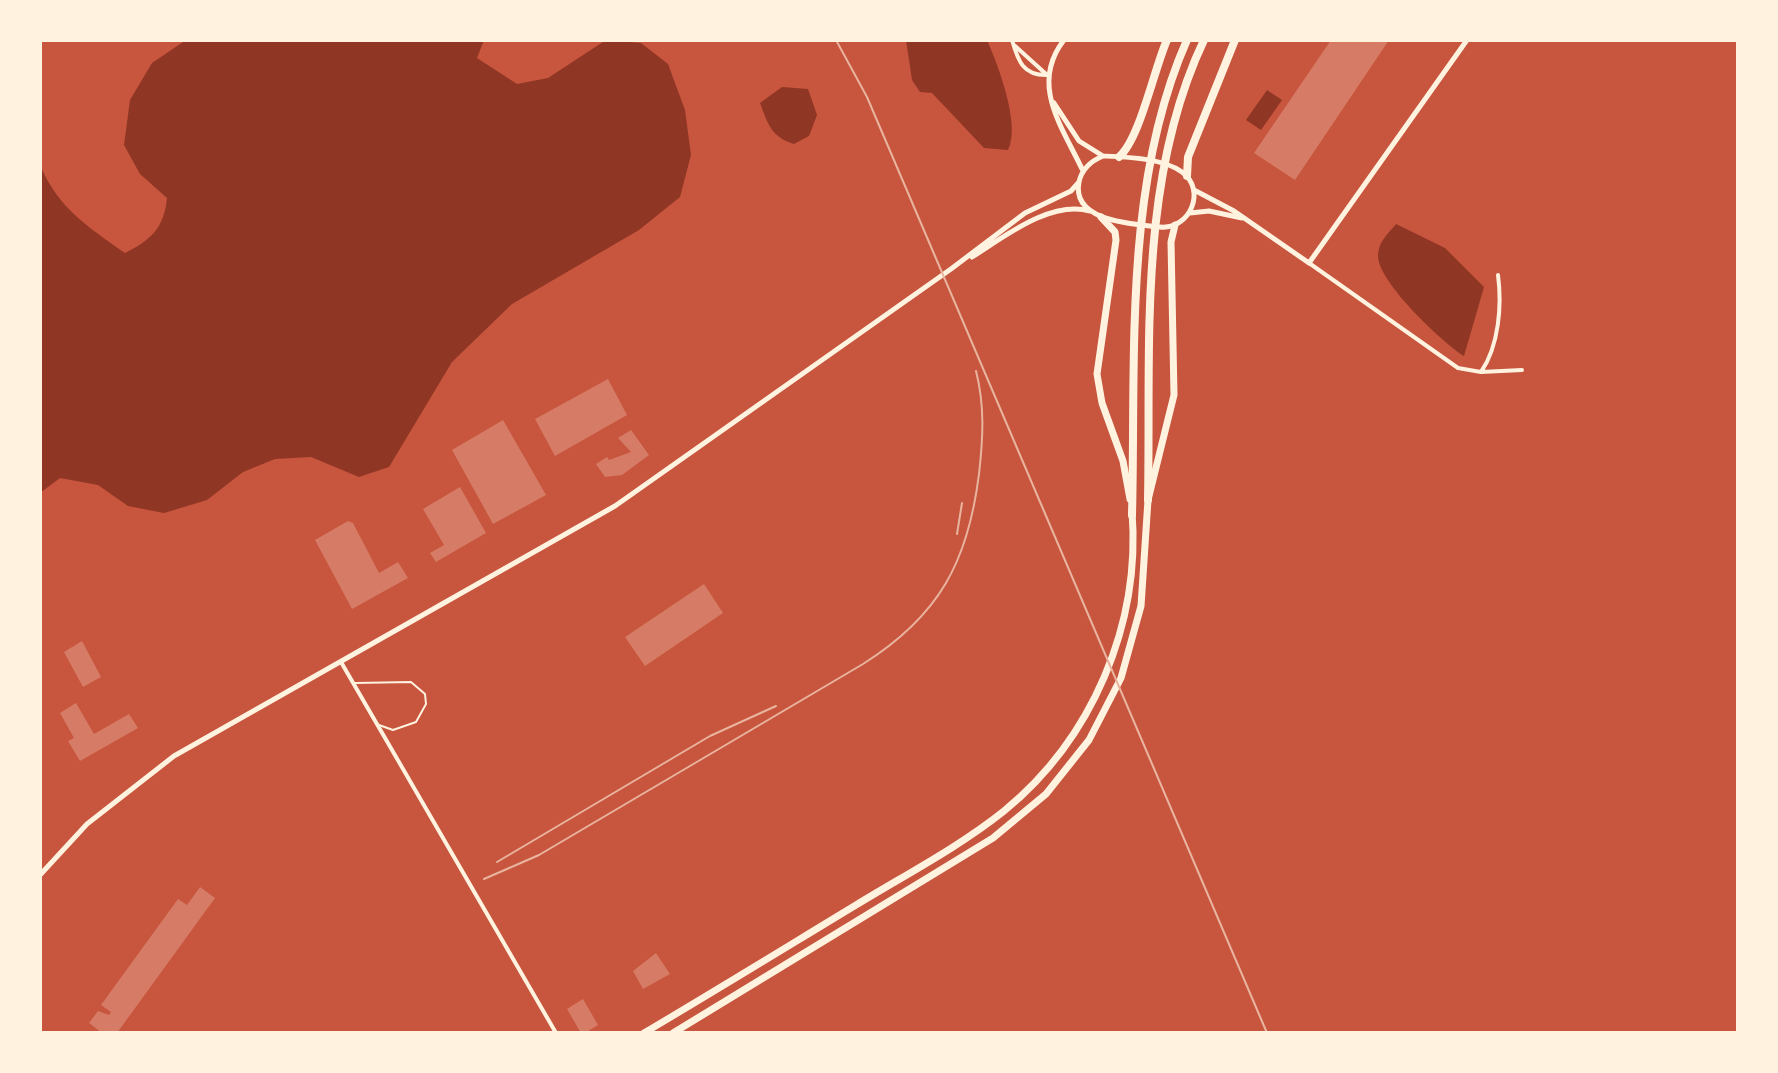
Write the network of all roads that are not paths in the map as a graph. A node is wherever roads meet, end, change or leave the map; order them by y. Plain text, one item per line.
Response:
1 (1064, 40) edge
2 (1167, 40) edge
3 (1187, 40) edge
4 (1204, 40) edge
5 (1235, 40) edge
6 (1467, 40) edge
7 (1013, 42) edge
8 (1048, 75) junction
9 (1103, 156) junction
10 (1119, 157) junction
11 (1083, 171) junction
12 (1187, 176) junction
13 (1079, 182) junction
14 (1194, 190) junction
15 (1091, 212) junction
16 (1190, 213) junction
17 (1101, 217) junction
18 (1243, 218) junction
19 (1175, 225) junction
20 (1309, 263) junction
21 (951, 269) junction
22 (1498, 275) dead end
23 (1522, 370) dead end
24 (1481, 372) junction
25 (1148, 500) junction
26 (1132, 515) junction
27 (341, 662) junction
28 (353, 683) junction
29 (378, 725) junction
30 (40, 875) edge
31 (556, 1033) edge
32 (644, 1033) edge
33 (673, 1033) edge

1 - 8 street
2 - 10 highway
3 - 26 highway
4 - 25 highway
5 - 12 highway
6 - 20 street
7 - 8 street
7 - 8 street
8 - 9 street
8 - 11 street
9 - 10 street
9 - 11 street
10 - 12 street
11 - 13 street
12 - 14 street
13 - 15 street
13 - 21 street
14 - 16 street
14 - 18 street
15 - 17 street
15 - 21 street
16 - 18 street
16 - 19 street
17 - 19 street
17 - 26 main road
18 - 20 street
19 - 25 main road
20 - 24 street
21 - 27 street
22 - 24 street
23 - 24 street
25 - 33 main road
26 - 32 main road
27 - 28 street
27 - 30 street
28 - 29 street
28 - 29 lane
29 - 31 street

